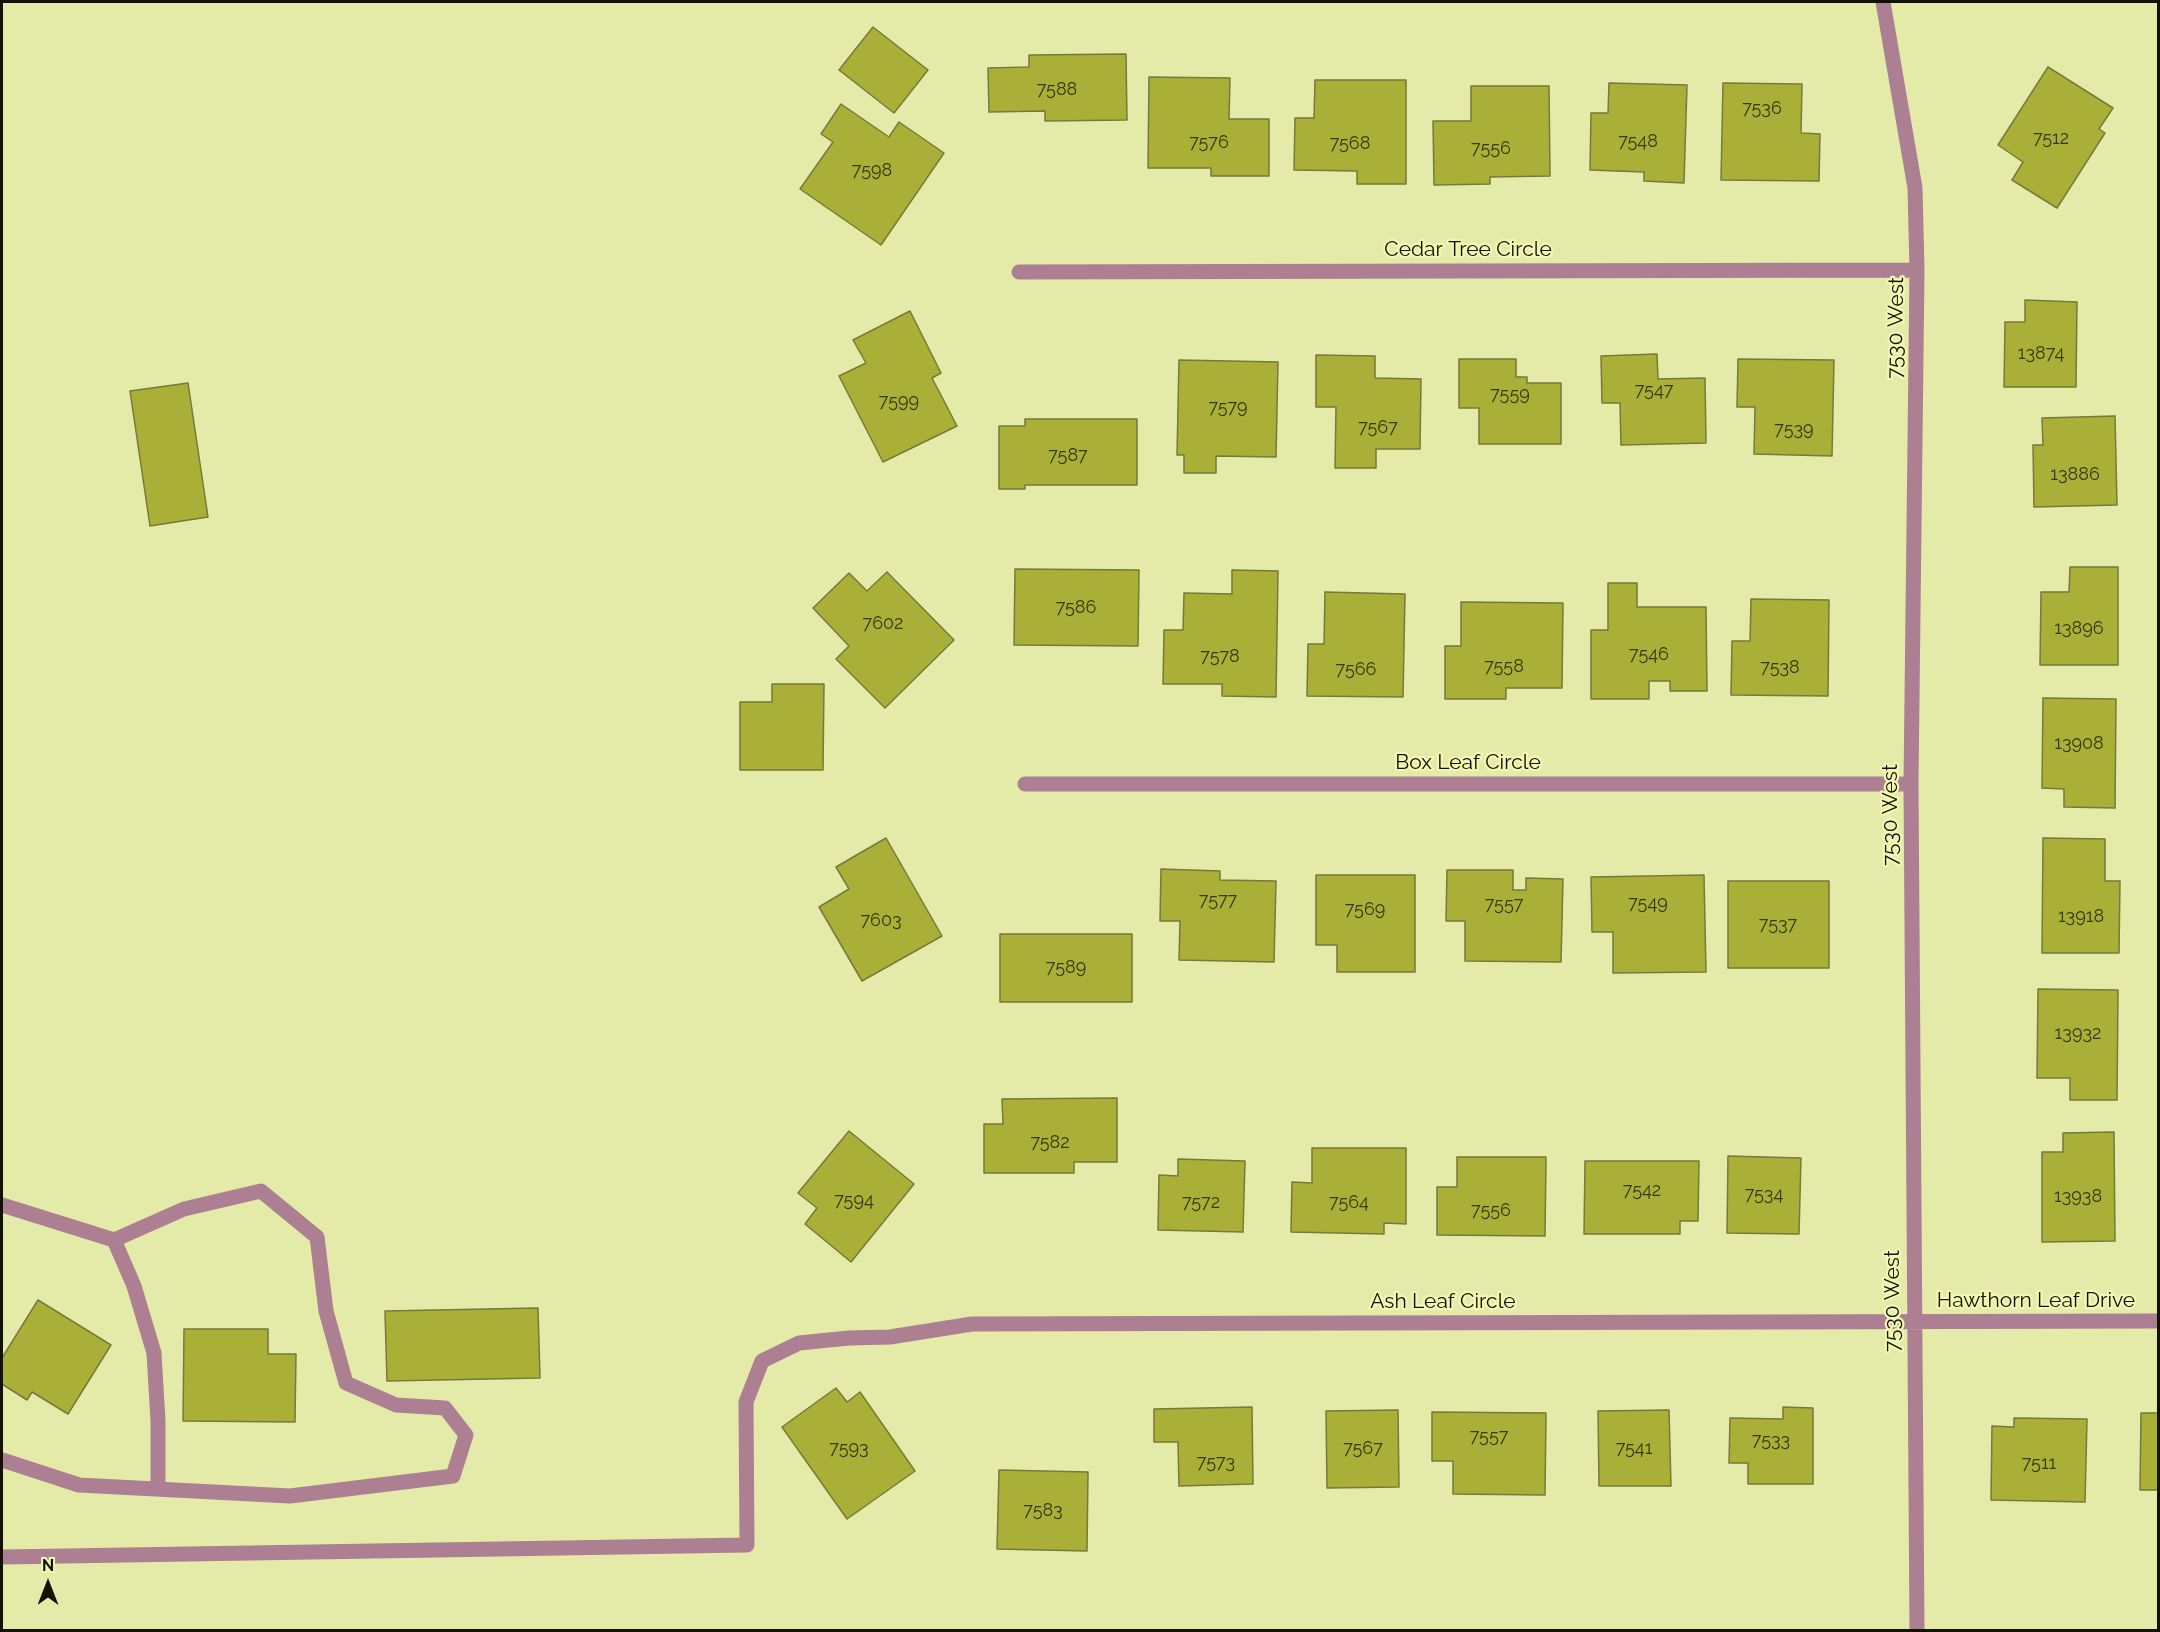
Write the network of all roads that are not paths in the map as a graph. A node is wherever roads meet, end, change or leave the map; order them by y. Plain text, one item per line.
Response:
1 (1883, 2) edge
2 (1917, 270) junction
3 (1019, 272) dead end
4 (1025, 784) dead end
5 (1911, 784) junction
6 (2, 1205) edge
7 (114, 1240) junction
8 (2158, 1321) edge
9 (1914, 1322) junction
10 (2, 1460) edge
11 (158, 1489) junction
12 (2, 1557) edge
13 (1917, 1630) edge

1 - 2 street, 7530 West
2 - 3 street, Cedar Tree Circle
2 - 5 street, 7530 West
4 - 5 street, Box Leaf Circle
5 - 9 street, 7530 West
6 - 7 street
7 - 11 street
7 - 11 street
8 - 9 street, Hawthorn Leaf Drive
9 - 12 street, Ash Leaf Circle
9 - 13 street, 7530 West
10 - 11 street

